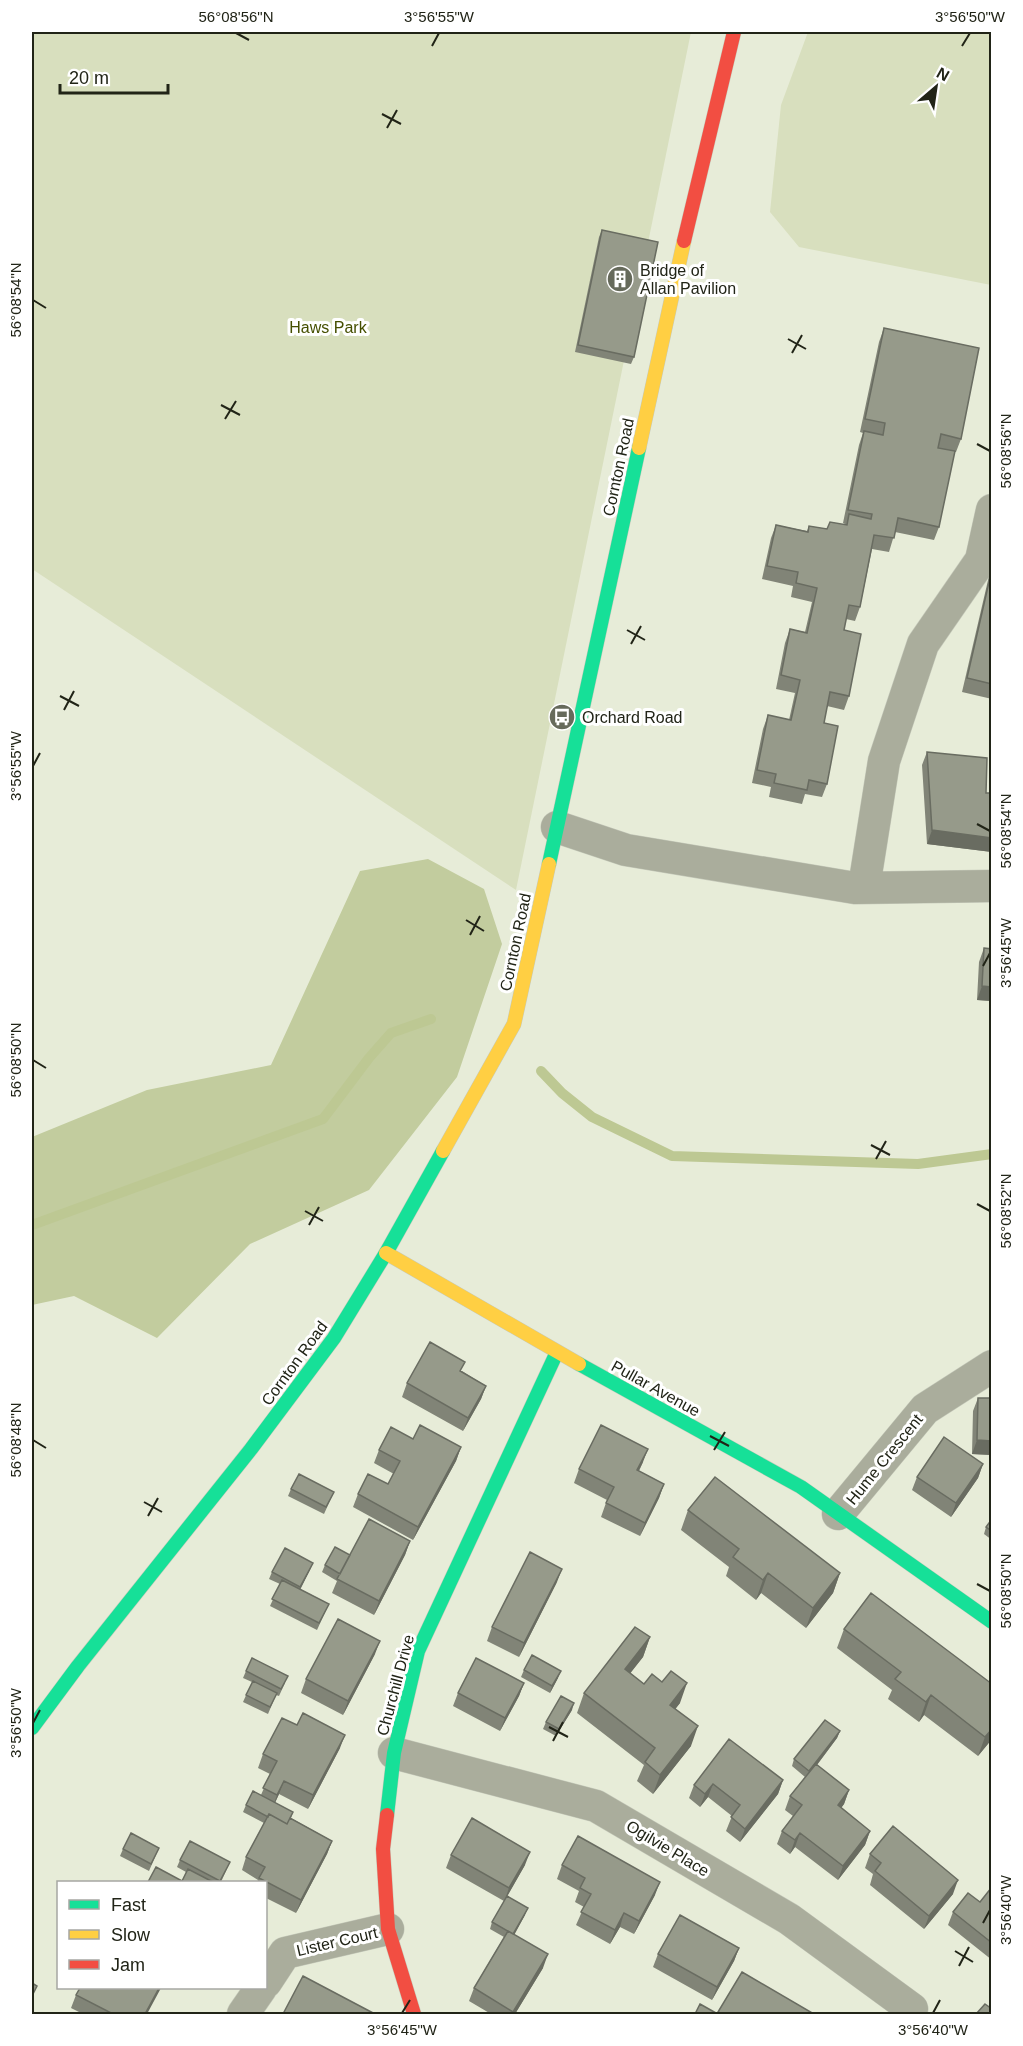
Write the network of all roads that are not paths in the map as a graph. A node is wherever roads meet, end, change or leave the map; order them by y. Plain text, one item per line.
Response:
1 (734, 32) edge
2 (992, 510) edge
3 (986, 559) edge
4 (557, 827) junction
5 (992, 886) edge
6 (864, 887) junction
7 (386, 1253) junction
8 (557, 1352) junction
9 (992, 1366) edge
10 (838, 1514) junction
11 (992, 1622) edge
12 (32, 1728) edge
13 (394, 1753) junction
14 (388, 1929) junction
15 (267, 1980) edge
16 (260, 1989) edge
17 (912, 2009) dead end
18 (243, 2014) edge
19 (414, 2014) edge

1 - 4 main road, Cornton Road
2 - 3 street
3 - 6 street
4 - 6 street
4 - 7 main road, Cornton Road
5 - 6 street
7 - 8 main road, Pullar Avenue
7 - 12 main road, Cornton Road
8 - 10 main road, Pullar Avenue
8 - 13 main road, Churchill Drive
9 - 10 street, Hume Crescent
10 - 11 main road, Pullar Avenue
13 - 14 main road, Churchill Drive
13 - 17 street, Ogilvie Place
14 - 15 street, Lister Court
14 - 19 main road, Churchill Drive
16 - 18 street

